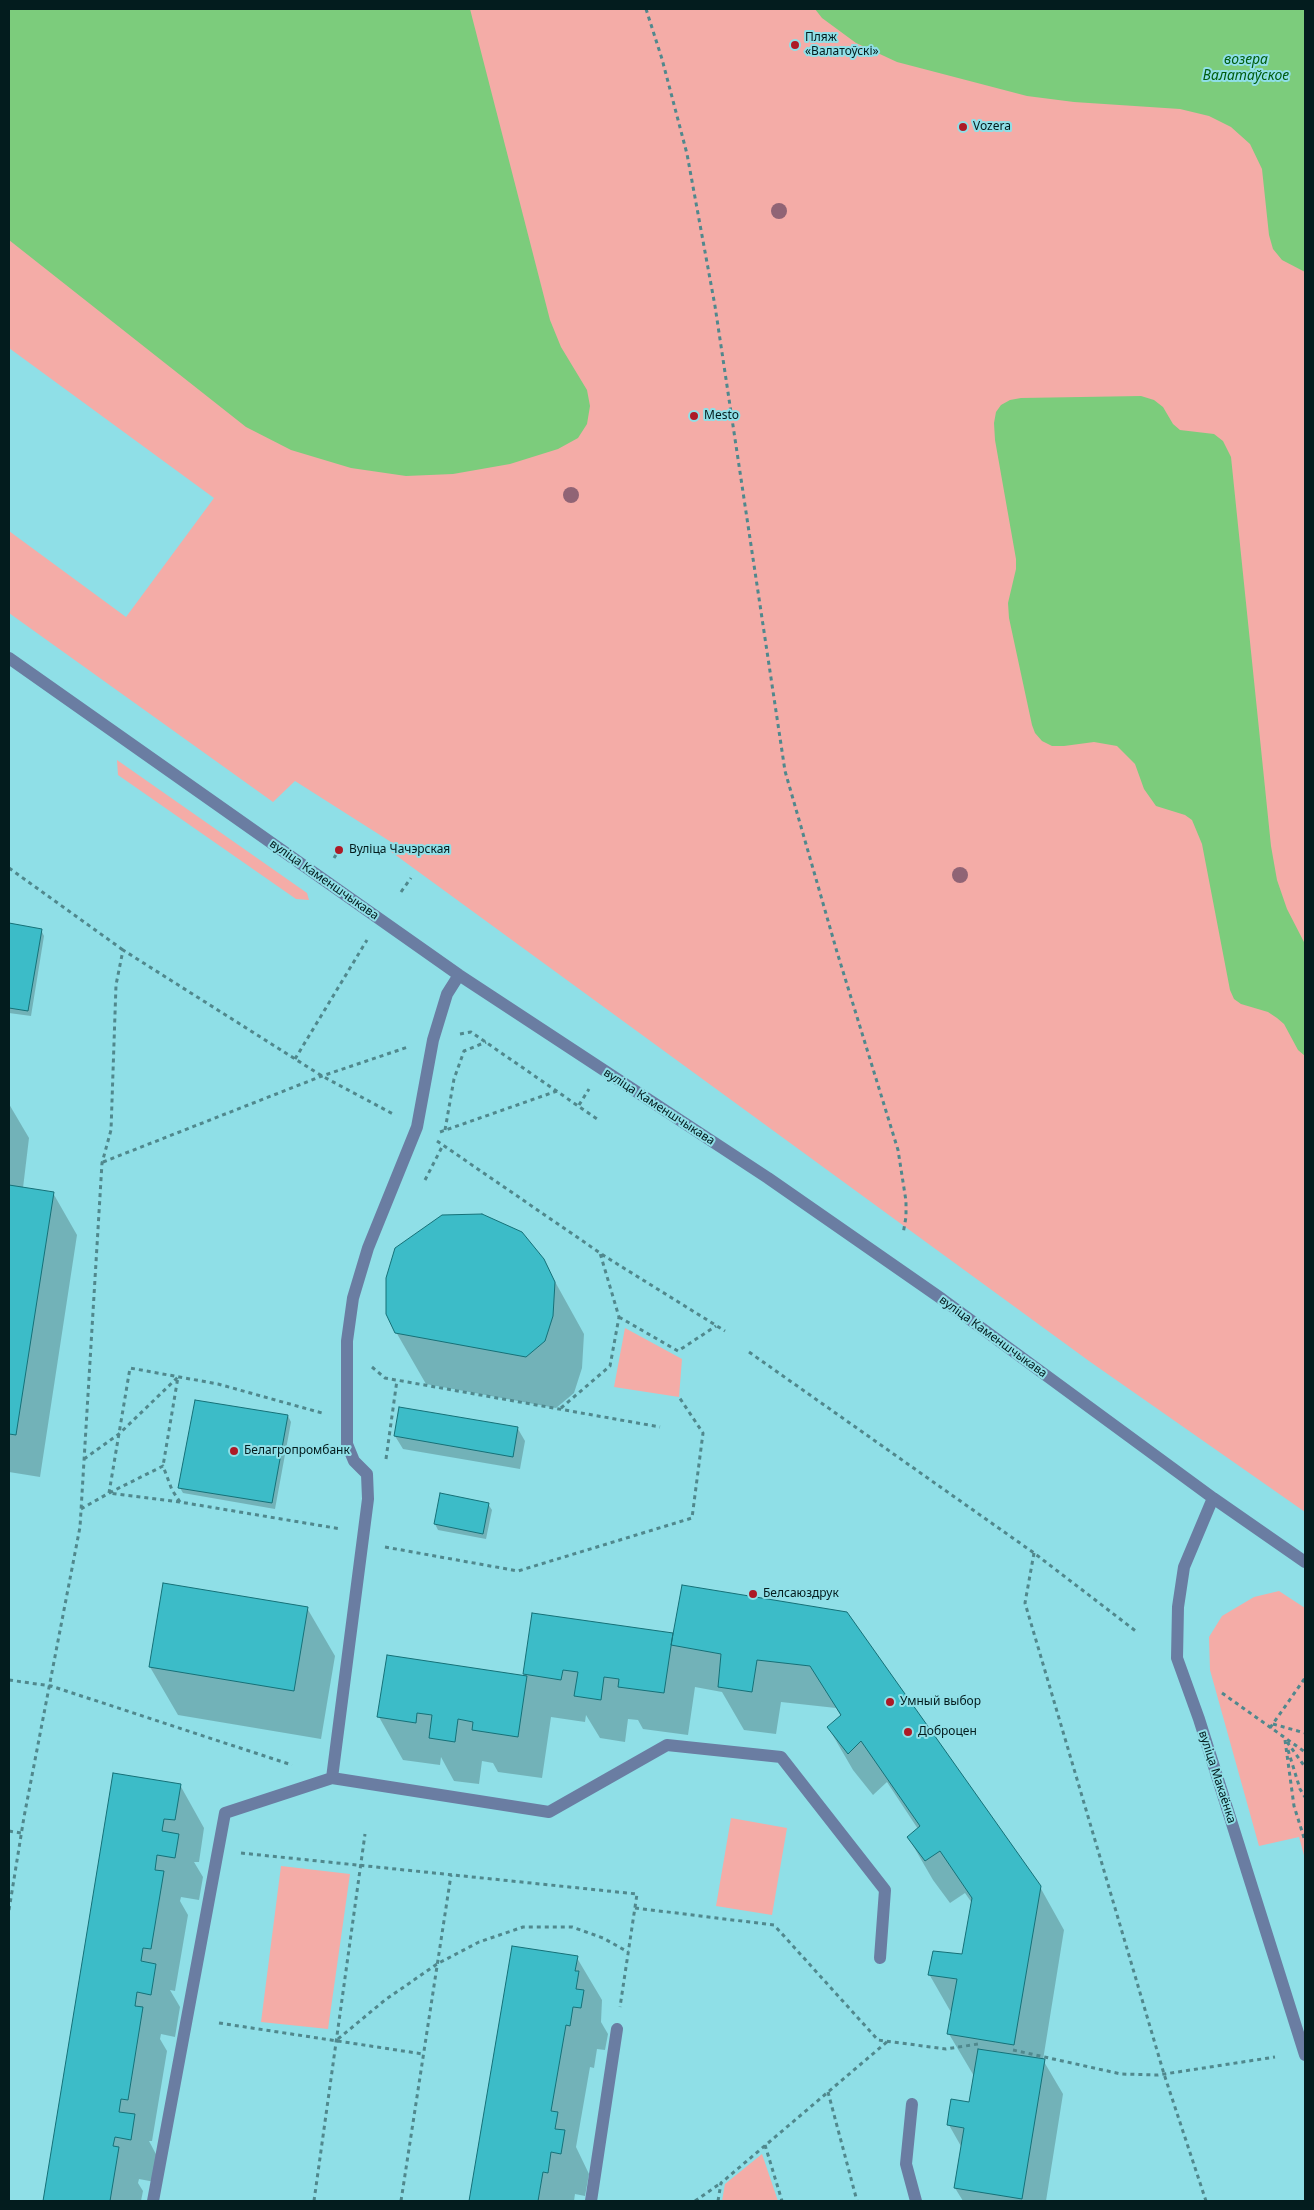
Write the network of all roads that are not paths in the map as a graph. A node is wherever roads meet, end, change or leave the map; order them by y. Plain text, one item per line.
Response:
1 (9, 658) edge
2 (459, 975) junction
3 (1213, 1498) junction
4 (1305, 1562) edge
5 (332, 1778) junction
6 (880, 1958) dead end
7 (617, 2029) road end
8 (1305, 2055) edge
9 (912, 2104) dead end
10 (153, 2201) edge
11 (591, 2201) edge
12 (916, 2201) edge

1 - 2 street, вуліца Каменшчыкава
2 - 3 street, вуліца Каменшчыкава
2 - 5 street
3 - 4 street, вуліца Каменшчыкава
3 - 8 street, вуліца Макаёнка
5 - 6 street
5 - 10 street
7 - 11 street
9 - 12 street

